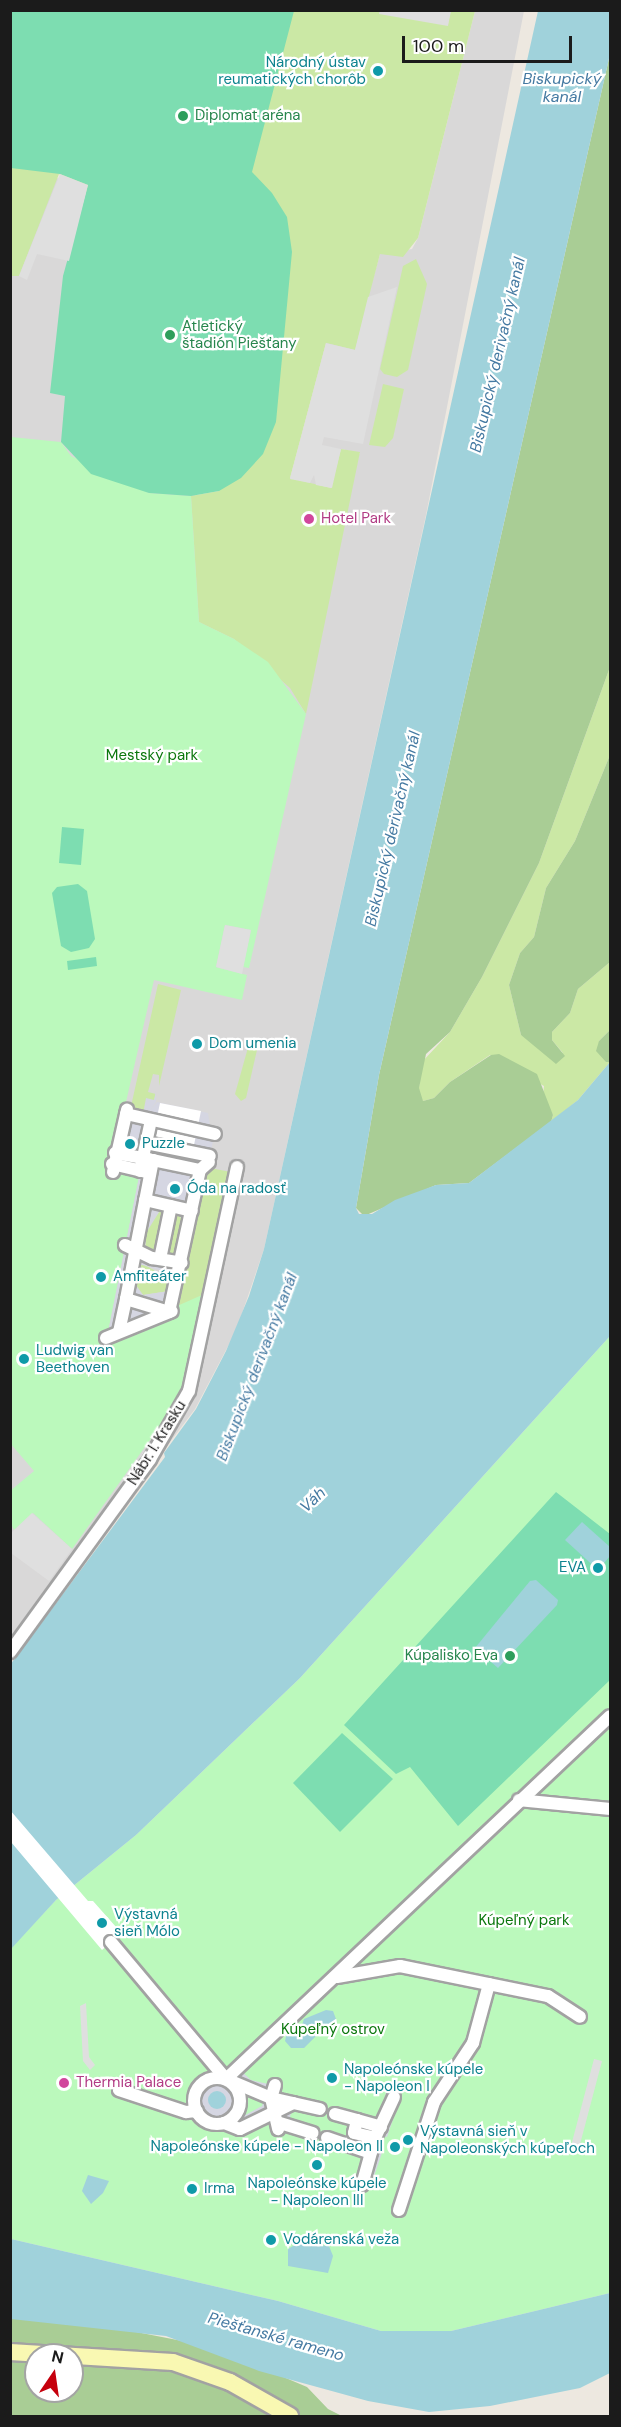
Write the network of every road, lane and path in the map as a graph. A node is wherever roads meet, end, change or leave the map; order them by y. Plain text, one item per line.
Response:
1 (151, 1120) junction
2 (215, 1134) dead end
3 (146, 1143) junction
4 (206, 1163) junction
5 (147, 1166) junction
6 (237, 1167) dead end
7 (146, 1200) junction
8 (171, 1206) junction
9 (192, 1210) junction
10 (131, 1247) junction
11 (159, 1259) junction
12 (182, 1263) junction
13 (126, 1299) junction
14 (173, 1311) junction
15 (119, 1332) junction
16 (106, 1338) dead end
17 (10, 1652) edge
18 (610, 1716) edge
19 (519, 1800) junction
20 (610, 1809) edge
21 (114, 1946) dead end
22 (336, 1977) junction
23 (489, 1984) junction
24 (580, 2017) dead end
25 (225, 2079) junction
26 (275, 2085) dead end
27 (119, 2090) dead end
28 (394, 2097) dead end
29 (271, 2098) junction
30 (293, 2103) junction
31 (320, 2109) dead end
32 (196, 2111) junction
33 (335, 2114) dead end
34 (357, 2120) junction
35 (277, 2122) junction
36 (233, 2130) junction
37 (378, 2132) junction
38 (312, 2133) dead end
39 (354, 2133) junction
40 (327, 2138) dead end
41 (351, 2146) junction
42 (371, 2153) junction
43 (362, 2186) dead end
44 (399, 2210) dead end
45 (10, 2352) edge
46 (290, 2416) edge

1 - 2 street
1 - 3 street
1 - 5 street
3 - 4 street
3 - 5 street
4 - 5 street
4 - 9 street
5 - 7 street
6 - 17 street, Nábr. I. Krasku
7 - 8 street
7 - 10 street
8 - 9 street
8 - 11 street
9 - 12 street
10 - 11 street
10 - 13 street
11 - 12 street
12 - 14 street
13 - 14 street
13 - 15 street
14 - 15 street
15 - 16 street
18 - 19 street
19 - 20 street
19 - 22 street
21 - 25 street
22 - 23 street
22 - 25 street
23 - 24 street
23 - 44 street
25 - 29 street
25 - 32 street
25 - 36 street
26 - 29 street
27 - 32 street
28 - 37 street
29 - 30 street
29 - 35 street
30 - 31 street
30 - 35 street
32 - 36 street
33 - 34 street
34 - 37 street
34 - 39 street
35 - 36 street
35 - 38 street
37 - 39 street
37 - 42 street
39 - 41 street
40 - 41 street
41 - 42 street
42 - 43 street
45 - 46 main road

